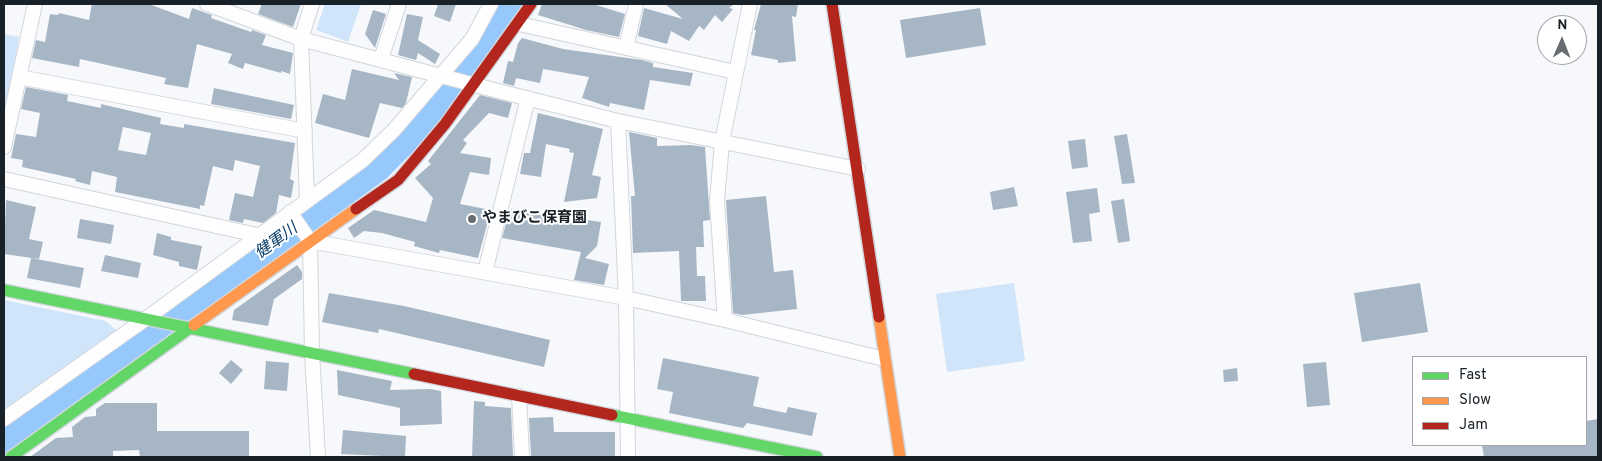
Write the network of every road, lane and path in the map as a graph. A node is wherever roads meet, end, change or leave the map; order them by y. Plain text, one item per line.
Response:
1 (35, 4) edge
2 (207, 4) edge
3 (312, 4) edge
4 (400, 4) edge
5 (491, 4) edge
6 (531, 4) edge
7 (636, 4) edge
8 (750, 4) edge
9 (832, 4) edge
10 (519, 24) junction
11 (301, 39) junction
12 (626, 48) junction
13 (381, 60) junction
14 (735, 72) junction
15 (440, 76) junction
16 (19, 77) junction
17 (474, 85) junction
18 (528, 98) junction
19 (618, 121) junction
20 (305, 131) junction
21 (722, 142) junction
22 (4, 147) edge
23 (858, 169) junction
24 (4, 180) edge
25 (307, 199) junction
26 (290, 212) junction
27 (257, 236) junction
28 (310, 241) junction
29 (485, 272) junction
30 (4, 290) edge
31 (626, 298) junction
32 (144, 320) junction
33 (725, 320) junction
34 (191, 329) junction
35 (312, 353) junction
36 (884, 359) junction
37 (519, 396) junction
38 (627, 418) junction
39 (4, 419) edge
40 (12, 457) edge
41 (318, 457) edge
42 (522, 457) edge
43 (628, 457) edge
44 (817, 457) edge
45 (900, 457) edge

1 - 16 street
2 - 11 street
3 - 11 street
4 - 13 street
5 - 15 street
6 - 10 street
7 - 12 street
8 - 14 street
9 - 23 street
10 - 12 street
10 - 17 street
11 - 13 street
11 - 20 street
12 - 14 street
13 - 15 street
14 - 21 street
15 - 17 street
15 - 25 street
16 - 20 street
16 - 22 street
17 - 18 street
17 - 28 street
18 - 19 street
18 - 29 street
19 - 21 street
19 - 31 street
20 - 25 street
21 - 23 street
21 - 33 street
23 - 36 street
24 - 27 street
25 - 26 street
26 - 27 street
26 - 28 street
27 - 32 street
28 - 29 street
28 - 34 street
28 - 35 street
29 - 31 street
30 - 32 street
31 - 33 street
31 - 38 street
32 - 34 street
32 - 39 street
33 - 36 street
34 - 35 street
34 - 40 street
35 - 37 street
35 - 41 street
36 - 45 street
37 - 38 street
37 - 42 street
38 - 43 street
38 - 44 street

